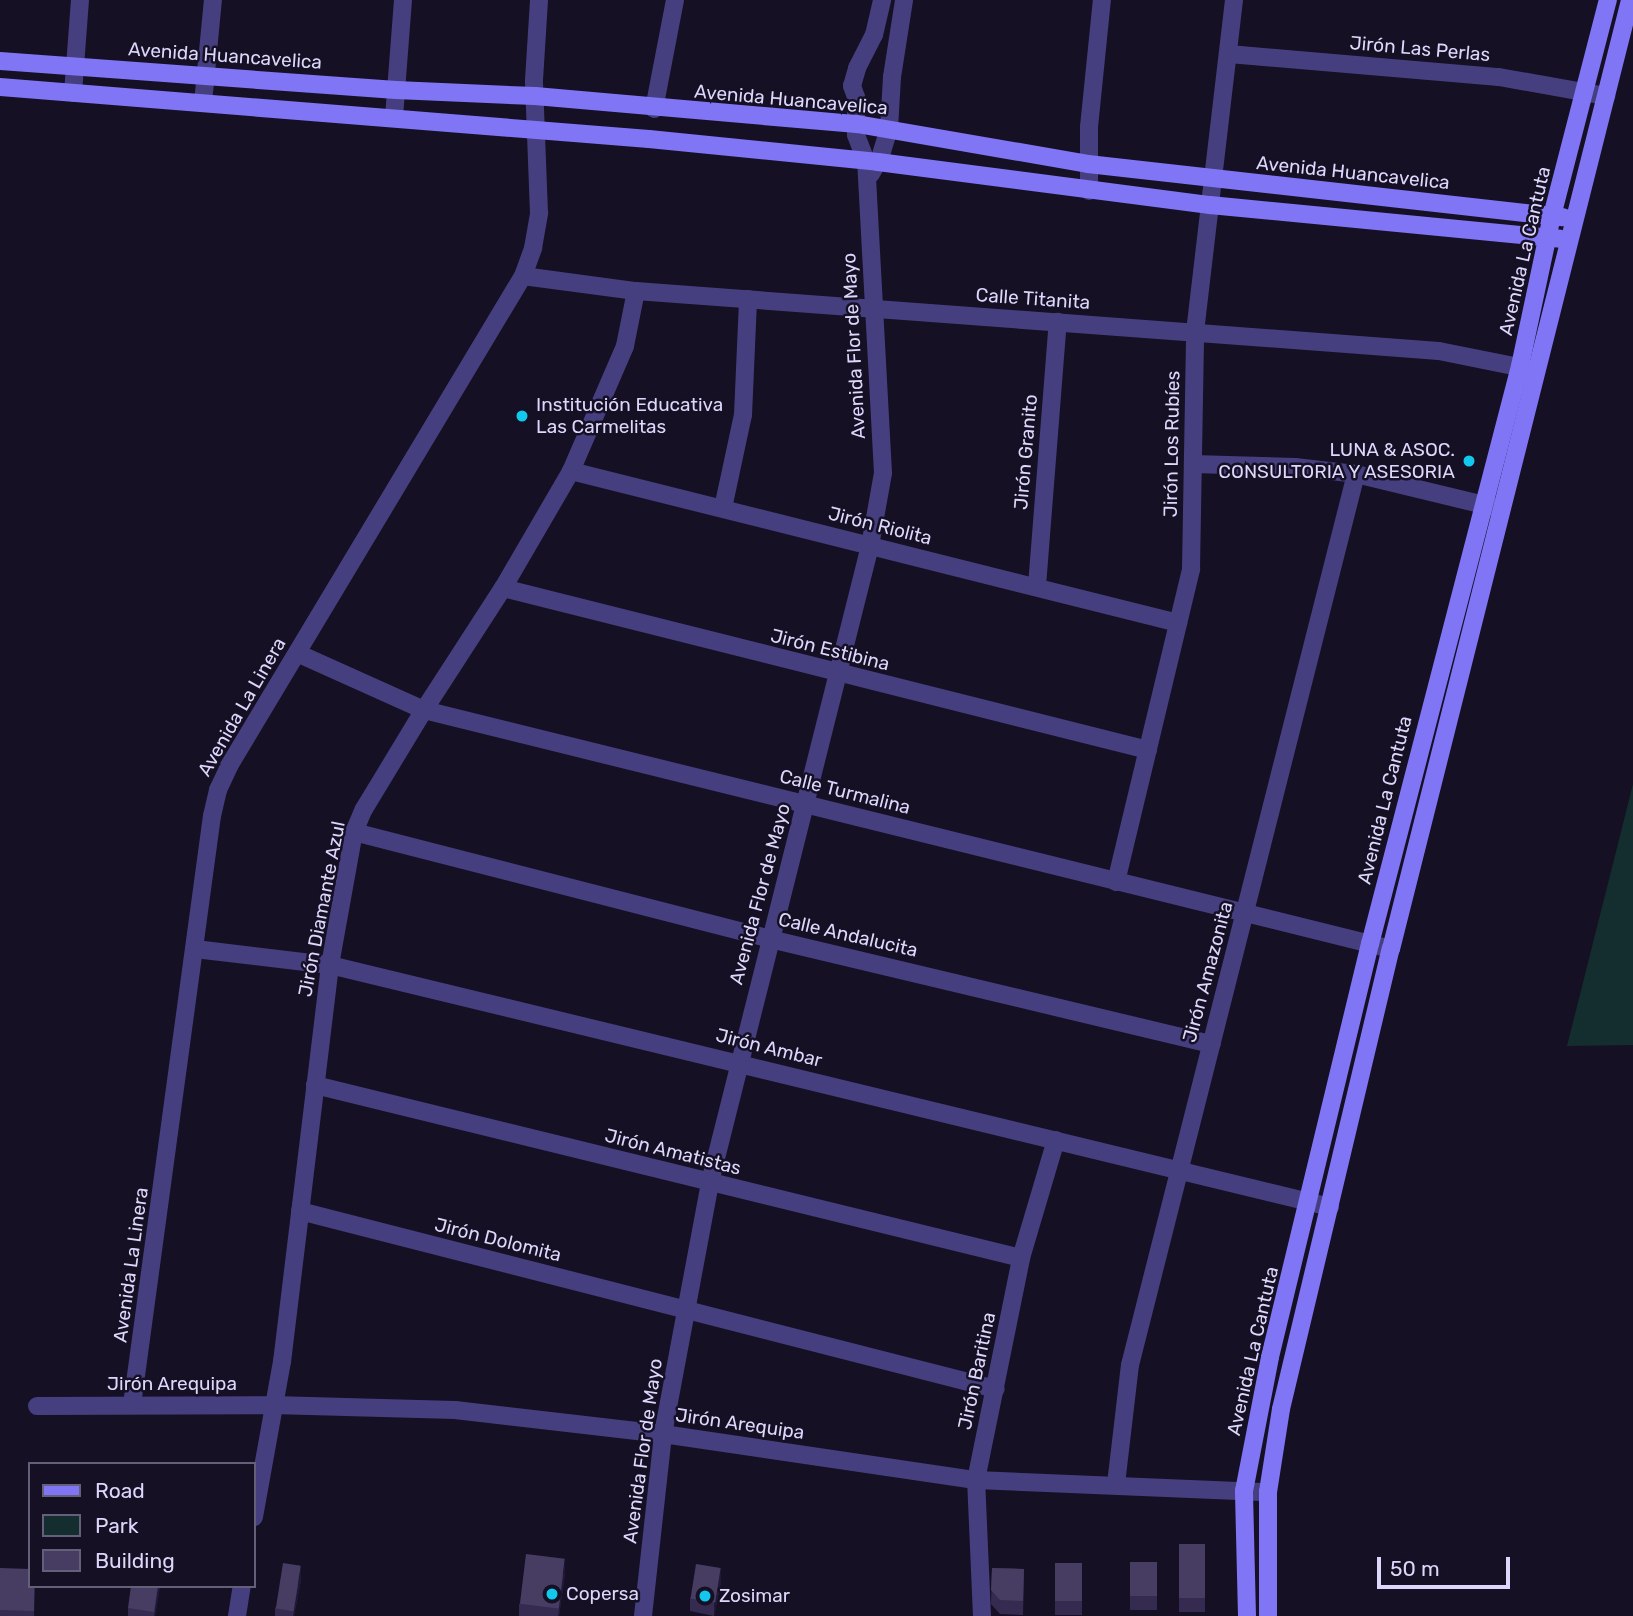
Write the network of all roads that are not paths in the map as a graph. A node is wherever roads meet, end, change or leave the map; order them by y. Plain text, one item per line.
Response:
1 (80, 0) edge
2 (213, 0) edge
3 (403, 0) edge
4 (539, 0) edge
5 (676, 0) edge
6 (882, 0) edge
7 (904, 0) edge
8 (1102, 0) edge
9 (1234, 0) edge
10 (1608, 0) edge
11 (1630, 0) edge
12 (1229, 54) junction
13 (0, 61) edge
14 (77, 68) junction
15 (207, 75) junction
16 (0, 87) edge
17 (396, 90) junction
18 (1586, 90) junction
19 (73, 93) junction
20 (535, 96) junction
21 (1606, 96) junction
22 (203, 103) junction
23 (654, 109) junction
24 (394, 117) junction
25 (857, 124) junction
26 (537, 129) junction
27 (889, 129) junction
28 (872, 161) junction
29 (1088, 164) junction
30 (1213, 180) junction
31 (1089, 191) junction
32 (1210, 205) junction
33 (1552, 216) junction
34 (1574, 218) junction
35 (1548, 237) junction
36 (1569, 241) junction
37 (523, 276) junction
38 (636, 291) junction
39 (748, 299) junction
40 (872, 307) junction
41 (1058, 322) junction
42 (1195, 332) junction
43 (1520, 366) junction
44 (1538, 371) junction
45 (1194, 464) junction
46 (571, 471) junction
47 (1356, 474) junction
48 (1483, 505) junction
49 (723, 508) junction
50 (1504, 510) junction
51 (870, 546) junction
52 (1037, 586) junction
53 (503, 588) junction
54 (1178, 623) junction
55 (297, 653) junction
56 (836, 674) junction
57 (424, 710) junction
58 (1148, 750) junction
59 (805, 803) junction
60 (354, 832) junction
61 (1116, 882) junction
62 (1245, 914) junction
63 (770, 939) junction
64 (1370, 944) junction
65 (195, 949) junction
66 (1391, 949) junction
67 (330, 965) junction
68 (1212, 1044) junction
69 (738, 1062) junction
70 (315, 1085) junction
71 (1056, 1140) junction
72 (1178, 1171) junction
73 (710, 1182) junction
74 (1309, 1200) junction
75 (1329, 1207) junction
76 (300, 1211) junction
77 (1021, 1258) junction
78 (685, 1310) junction
79 (996, 1389) junction
80 (132, 1405) junction
81 (273, 1405) junction
82 (37, 1406) dead end
83 (663, 1434) junction
84 (976, 1480) junction
85 (1116, 1484) junction
86 (1244, 1491) junction
87 (1268, 1492) junction
88 (256, 1505) edge
89 (242, 1588) edge
90 (237, 1616) edge
91 (643, 1616) edge
92 (982, 1616) edge
93 (1247, 1616) edge
94 (1268, 1616) edge

1 - 14 street
2 - 15 street
3 - 17 street
4 - 20 street, Avenida La Linera
5 - 23 street
6 - 25 street, Avenida Flor de Mayo
7 - 27 street, Avenida Flor de Mayo
8 - 29 street
9 - 12 street, Jirón Los Rubíes
10 - 18 main road, Avenida La Cantuta
11 - 21 main road, Avenida La Cantuta
12 - 18 street, Jirón Las Perlas
12 - 30 street, Jirón Los Rubíes
13 - 14 main road, Avenida Huancavelica
14 - 15 main road, Avenida Huancavelica
14 - 19 street
15 - 17 main road, Avenida Huancavelica
15 - 22 street
16 - 19 main road
17 - 20 main road, Avenida Huancavelica
17 - 24 street
18 - 21 street, Jirón Las Perlas
18 - 33 main road, Avenida La Cantuta
19 - 22 main road
20 - 23 main road, Avenida Huancavelica
20 - 26 street, Avenida La Linera
21 - 34 main road, Avenida La Cantuta
22 - 24 main road
23 - 25 main road, Avenida Huancavelica
24 - 26 main road
25 - 27 main road, Avenida Huancavelica
25 - 28 street, Avenida Flor de Mayo
26 - 28 main road
26 - 37 street, Avenida La Linera
27 - 28 street, Avenida Flor de Mayo
27 - 29 main road, Avenida Huancavelica
28 - 31 main road
28 - 40 street, Avenida Flor de Mayo
29 - 30 main road, Avenida Huancavelica
29 - 31 street
30 - 32 street, Jirón Los Rubíes
30 - 33 main road, Avenida Huancavelica
31 - 32 main road
32 - 35 main road
32 - 42 street, Jirón Los Rubíes
33 - 34 main road, Avenida Huancavelica
33 - 35 main road, Avenida La Cantuta
34 - 36 main road, Avenida La Cantuta
35 - 36 main road
35 - 43 main road, Avenida La Cantuta
36 - 44 main road, Avenida La Cantuta
37 - 38 street, Calle Titanita
37 - 55 street, Avenida La Linera
38 - 39 street, Calle Titanita
38 - 46 street, Jirón Diamante Azul
39 - 40 street, Calle Titanita
39 - 49 street
40 - 41 street, Calle Titanita
40 - 51 street, Avenida Flor de Mayo
41 - 42 street, Calle Titanita
41 - 52 street, Jirón Granito
42 - 43 street, Calle Titanita
42 - 45 street, Jirón Los Rubíes
43 - 44 street, Calle Titanita
43 - 48 main road, Avenida La Cantuta
44 - 50 main road, Avenida La Cantuta
45 - 47 street
45 - 54 street, Jirón Los Rubíes
46 - 49 street, Jirón Riolita
46 - 53 street, Jirón Diamante Azul
47 - 48 street
47 - 62 street, Jirón Amazonita
48 - 50 street
48 - 64 main road, Avenida La Cantuta
49 - 51 street, Jirón Riolita
50 - 66 main road, Avenida La Cantuta
51 - 52 street, Jirón Riolita
51 - 56 street, Avenida Flor de Mayo
52 - 54 street, Jirón Riolita
53 - 56 street, Jirón Estibina
53 - 57 street, Jirón Diamante Azul
54 - 58 street, Jirón Los Rubíes
55 - 57 street, Calle Turmalina
55 - 65 street, Avenida La Linera
56 - 58 street, Jirón Estibina
56 - 59 street, Avenida Flor de Mayo
57 - 59 street, Calle Turmalina
57 - 60 street, Jirón Diamante Azul
58 - 61 street, Jirón Los Rubíes
59 - 61 street, Calle Turmalina
59 - 63 street, Avenida Flor de Mayo
60 - 63 street, Calle Andalucita
60 - 67 street, Jirón Diamante Azul
61 - 62 street, Calle Turmalina
62 - 64 street, Calle Turmalina
62 - 68 street, Jirón Amazonita
63 - 68 street, Calle Andalucita
63 - 69 street, Avenida Flor de Mayo
64 - 66 street, Calle Turmalina
64 - 74 main road, Avenida La Cantuta
65 - 67 street, Jirón Ambar
65 - 80 street, Avenida La Linera
66 - 75 main road, Avenida La Cantuta
67 - 69 street, Jirón Ambar
67 - 70 street, Jirón Diamante Azul
68 - 72 street, Jirón Amazonita
69 - 71 street, Jirón Ambar
69 - 73 street, Avenida Flor de Mayo
70 - 73 street, Jirón Amatistas
70 - 76 street, Jirón Diamante Azul
71 - 72 street, Jirón Ambar
71 - 77 street, Jirón Baritina
72 - 74 street, Jirón Ambar
72 - 85 street, Jirón Amazonita
73 - 77 street, Jirón Amatistas
73 - 78 street, Avenida Flor de Mayo
74 - 75 street, Jirón Ambar
74 - 86 main road, Avenida La Cantuta
75 - 87 main road, Avenida La Cantuta
76 - 78 street, Jirón Dolomita
76 - 81 street, Jirón Diamante Azul
77 - 79 street, Jirón Baritina
78 - 79 street, Jirón Dolomita
78 - 83 street, Avenida Flor de Mayo
79 - 84 street, Jirón Baritina
80 - 81 street, Jirón Arequipa
80 - 82 street, Jirón Arequipa
81 - 83 street, Jirón Arequipa
81 - 88 street, Jirón Diamante Azul
83 - 84 street, Jirón Arequipa
83 - 91 street, Avenida Flor de Mayo
84 - 85 street, Jirón Arequipa
84 - 92 street, Jirón Baritina
85 - 86 street, Jirón Arequipa
86 - 87 street, Jirón Arequipa
86 - 93 main road, Avenida La Cantuta
87 - 94 main road, Avenida La Cantuta
89 - 90 street

